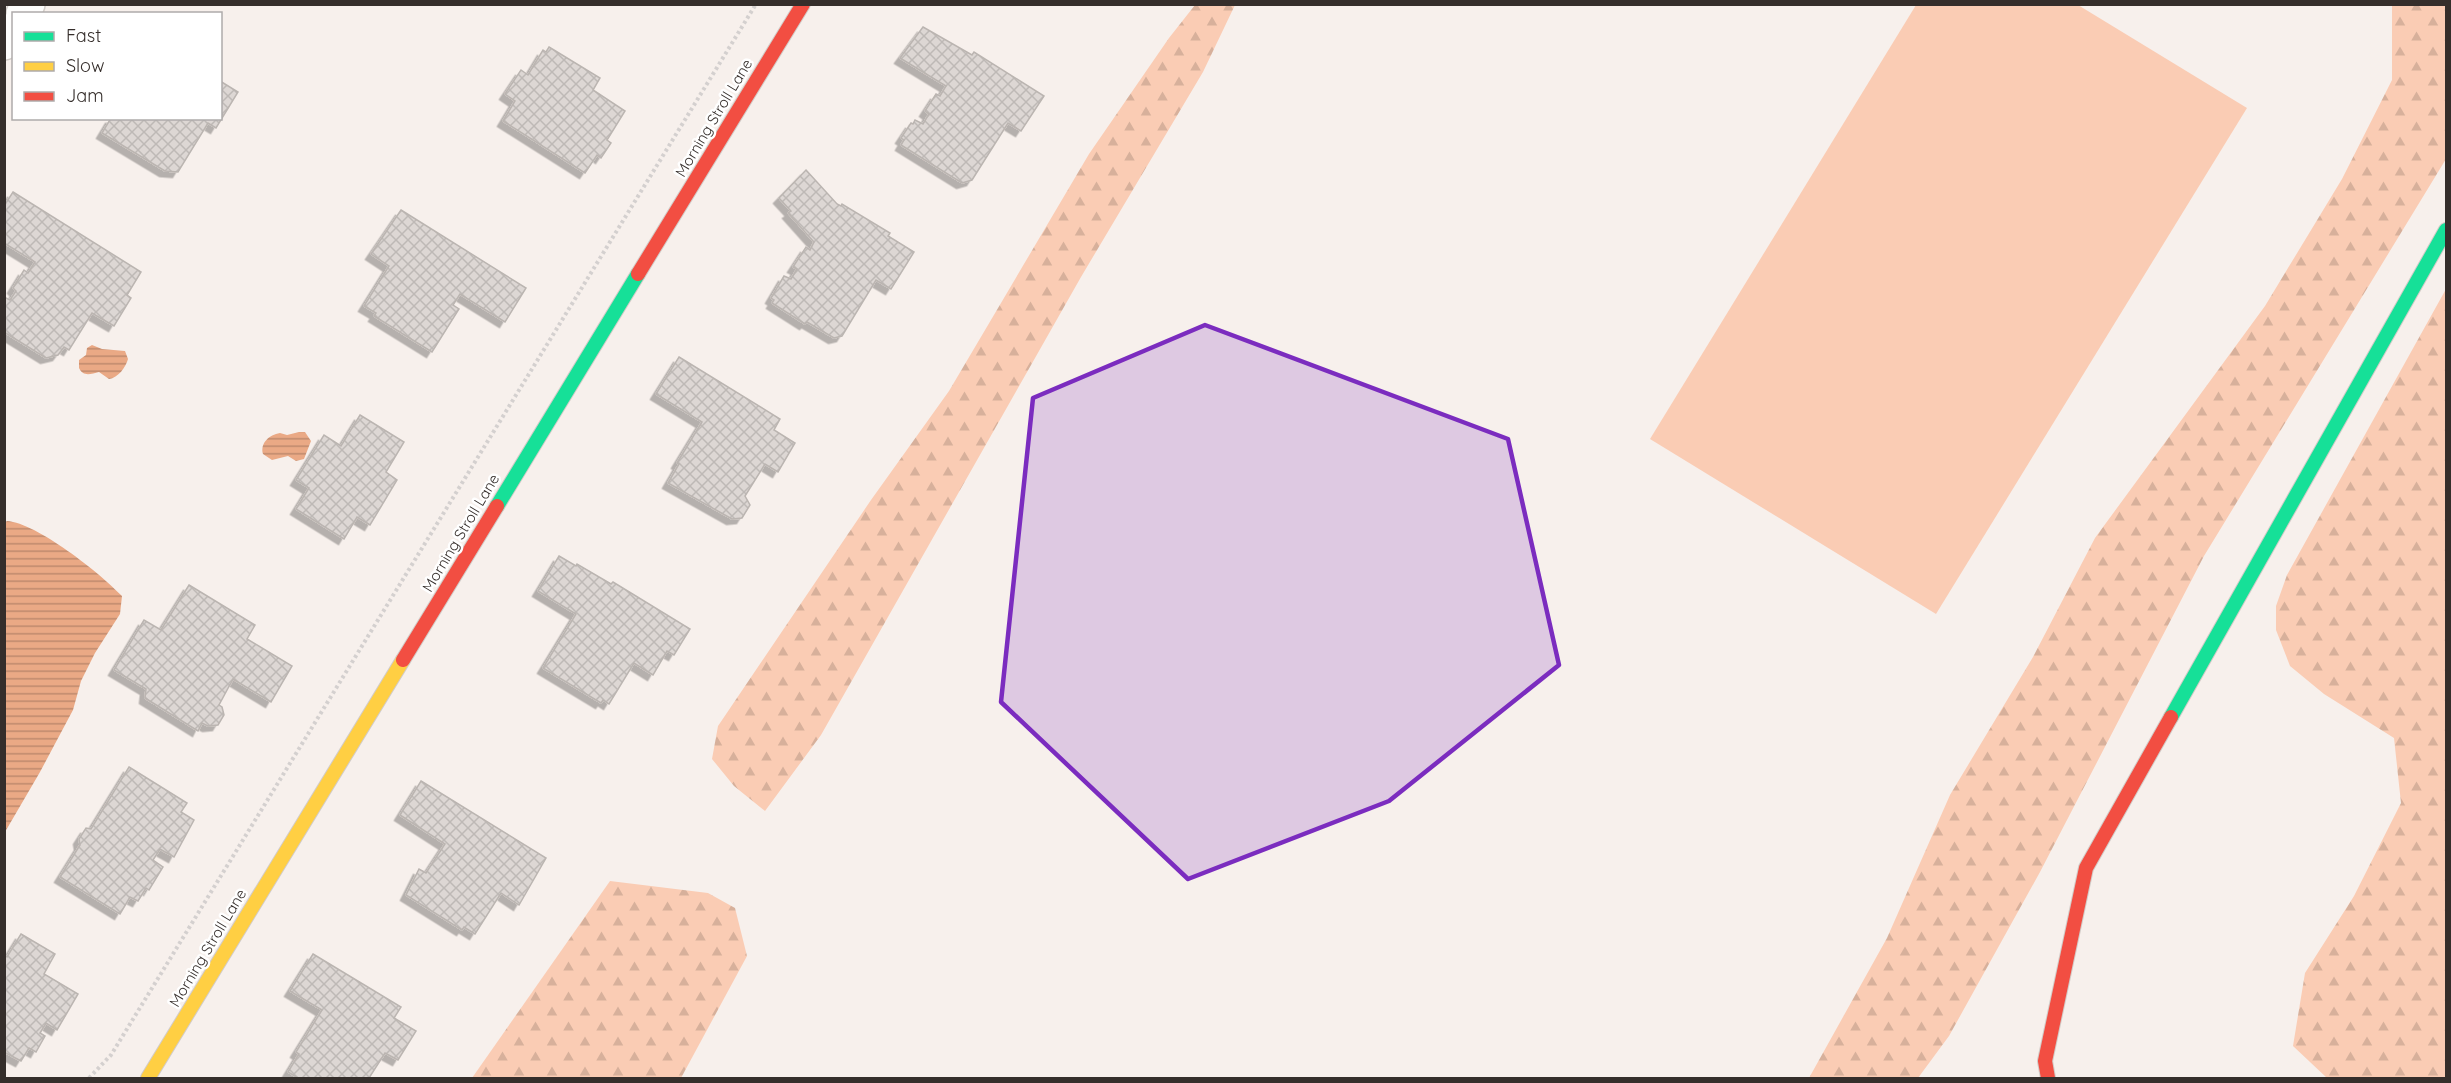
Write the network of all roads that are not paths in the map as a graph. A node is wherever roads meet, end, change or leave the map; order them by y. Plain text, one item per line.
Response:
1 (803, 4) edge
2 (2446, 230) edge
3 (148, 1078) edge
4 (2048, 1078) edge

1 - 3 street, Morning Stroll Lane
2 - 4 street

